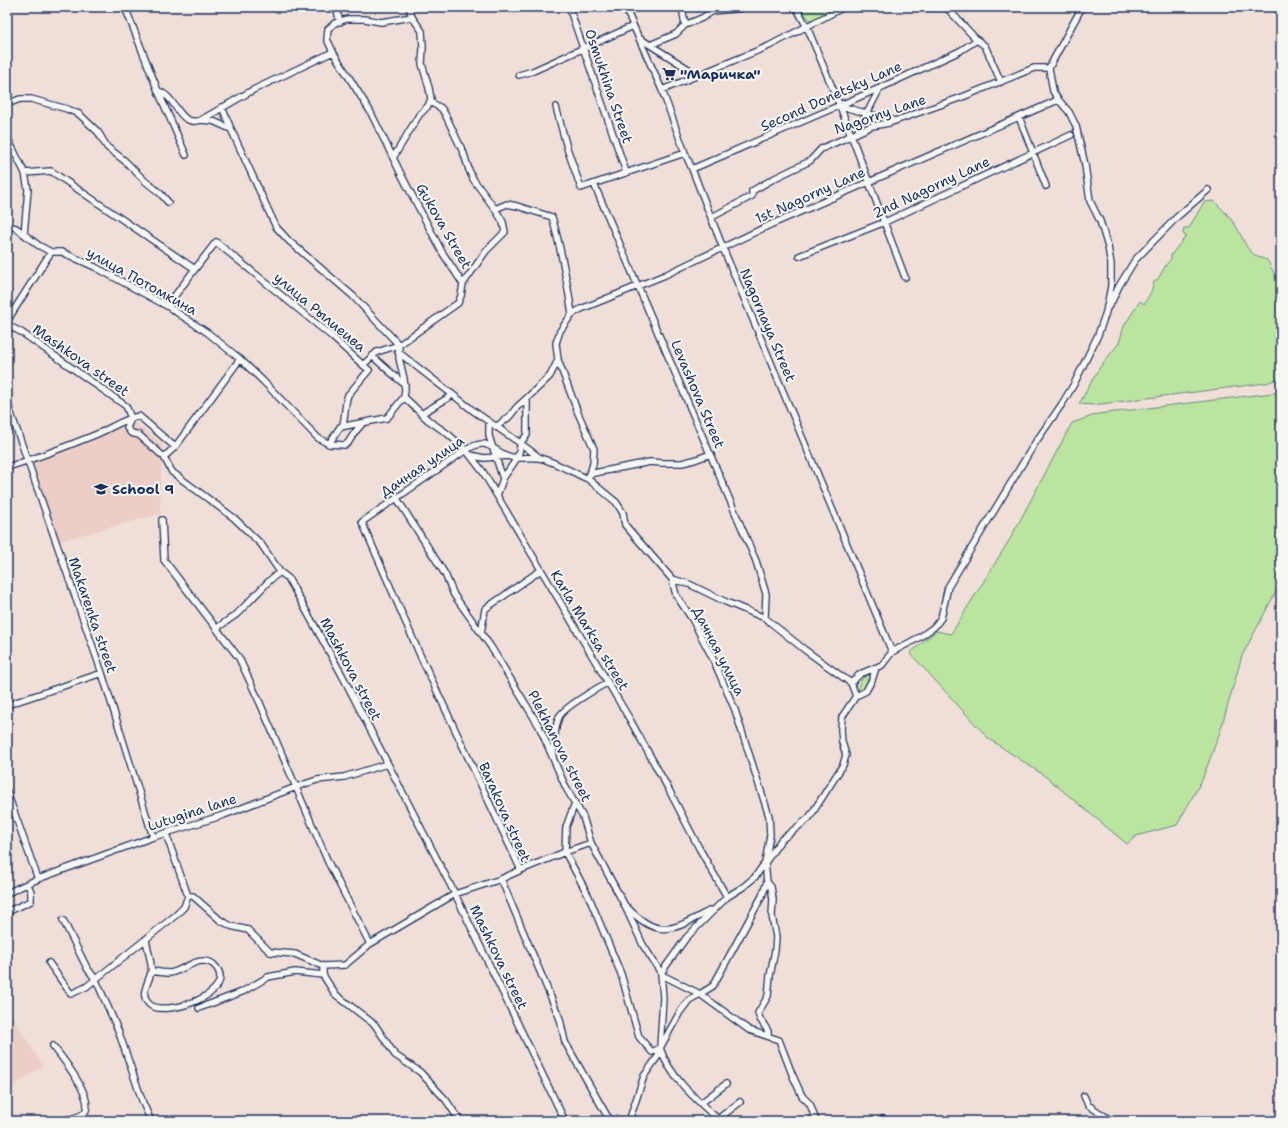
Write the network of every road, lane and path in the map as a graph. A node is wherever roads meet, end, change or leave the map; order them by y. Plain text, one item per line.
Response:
1 (125, 7) edge
2 (335, 7) edge
3 (409, 7) edge
4 (569, 7) edge
5 (624, 7) edge
6 (682, 7) edge
7 (796, 7) edge
8 (844, 7) edge
9 (918, 7) edge
10 (1082, 7) edge
11 (742, 8) edge
12 (948, 8) edge
13 (412, 17) junction
14 (340, 22) junction
15 (685, 25) junction
16 (633, 26) junction
17 (807, 27) junction
18 (639, 38) junction
19 (977, 40) junction
20 (650, 45) junction
21 (583, 49) junction
22 (333, 52) junction
23 (1049, 68) junction
24 (519, 75) dead end
25 (698, 75) junction
26 (1001, 82) junction
27 (880, 88) junction
28 (662, 90) junction
29 (158, 91) junction
30 (1058, 100) junction
31 (430, 102) junction
32 (872, 103) junction
33 (7, 104) edge
34 (840, 106) junction
35 (222, 107) junction
36 (556, 107) dead end
37 (867, 114) junction
38 (879, 117) junction
39 (1019, 117) junction
40 (201, 120) junction
41 (895, 121) junction
42 (231, 130) junction
43 (854, 134) junction
44 (1072, 135) dead end
45 (7, 137) edge
46 (1033, 153) junction
47 (685, 154) junction
48 (186, 155) dead end
49 (393, 158) junction
50 (692, 169) junction
51 (26, 172) junction
52 (626, 172) junction
53 (869, 182) junction
54 (594, 184) junction
55 (1046, 186) dead end
56 (1208, 190) dead end
57 (168, 202) dead end
58 (495, 209) junction
59 (712, 218) junction
60 (885, 222) junction
61 (7, 225) edge
62 (24, 234) junction
63 (723, 248) junction
64 (51, 252) junction
65 (799, 256) dead end
66 (195, 269) junction
67 (905, 277) dead end
68 (463, 284) junction
69 (638, 286) junction
70 (167, 306) junction
71 (1106, 309) junction
72 (572, 314) junction
73 (7, 321) edge
74 (7, 325) edge
75 (399, 348) junction
76 (372, 356) junction
77 (240, 359) junction
78 (558, 360) junction
79 (363, 365) junction
80 (405, 385) junction
81 (453, 395) junction
82 (404, 397) junction
83 (527, 398) junction
84 (7, 402) edge
85 (421, 414) junction
86 (131, 418) junction
87 (489, 422) junction
88 (363, 423) junction
89 (342, 427) junction
90 (498, 428) junction
91 (489, 436) junction
92 (480, 443) junction
93 (520, 443) junction
94 (329, 444) junction
95 (175, 447) junction
96 (493, 447) junction
97 (466, 450) junction
98 (711, 454) junction
99 (470, 455) junction
100 (508, 456) junction
101 (164, 457) junction
102 (497, 458) junction
103 (517, 458) junction
104 (540, 458) junction
105 (28, 461) junction
106 (7, 467) edge
107 (588, 477) junction
108 (503, 479) junction
109 (497, 495) junction
110 (396, 497) junction
111 (162, 520) dead end
112 (362, 522) joint
113 (541, 570) junction
114 (280, 572) junction
115 (672, 579) junction
116 (765, 618) junction
117 (217, 628) junction
118 (481, 633) junction
119 (892, 652) junction
120 (876, 668) junction
121 (102, 673) junction
122 (607, 683) junction
123 (850, 683) junction
124 (856, 696) junction
125 (7, 705) edge
126 (553, 758) junction
127 (388, 764) junction
128 (296, 787) junction
129 (7, 792) edge
130 (575, 803) junction
131 (166, 834) junction
132 (153, 837) junction
133 (591, 843) junction
134 (565, 852) junction
135 (765, 863) junction
136 (520, 870) junction
137 (38, 879) junction
138 (501, 879) junction
139 (767, 882) junction
140 (28, 884) junction
141 (7, 893) edge
142 (456, 894) junction
143 (188, 896) junction
144 (727, 897) junction
145 (622, 901) junction
146 (715, 908) junction
147 (7, 912) edge
148 (63, 920) dead end
149 (146, 939) junction
150 (370, 944) junction
151 (49, 963) dead end
152 (323, 966) junction
153 (152, 972) junction
154 (662, 974) junction
155 (323, 975) junction
156 (96, 980) junction
157 (700, 994) junction
158 (199, 1008) dead end
159 (768, 1036) junction
160 (53, 1046) dead end
161 (661, 1050) junction
162 (726, 1084) dead end
163 (1084, 1096) dead end
164 (740, 1102) dead end
165 (701, 1103) junction
166 (7, 1120) edge
167 (719, 1120) edge
168 (10, 1121) edge
169 (58, 1121) edge
170 (151, 1121) edge
171 (460, 1121) edge
172 (565, 1121) edge
173 (611, 1121) edge
174 (629, 1121) edge
175 (816, 1121) edge
176 (1112, 1121) edge

1 - 29 street
2 - 14 street
3 - 13 street
4 - 21 street, Osmukhina Street
5 - 16 street, Nagornaya Street
6 - 15 street
7 - 17 street
8 - 17 street
9 - 12 street
10 - 23 street
11 - 15 street
12 - 19 street
13 - 14 street
13 - 31 street
14 - 22 street, Gukova Street
15 - 20 street
16 - 18 street, Nagornaya Street
16 - 21 street
17 - 25 street
17 - 34 street
18 - 20 street
18 - 28 street, Nagornaya Street
19 - 26 street
19 - 27 street, Second Donetsky Lane
20 - 25 street
21 - 24 street
21 - 52 street, Osmukhina Street
22 - 35 street
22 - 49 street, Gukova Street
23 - 26 street, Nagorny Lane
23 - 30 street
25 - 28 street
26 - 41 street, Nagorny Lane
27 - 32 street
27 - 34 street, Second Donetsky Lane
28 - 47 street, Nagornaya Street
29 - 40 street
29 - 48 street
30 - 39 street, 1st Nagorny Lane
30 - 71 street
31 - 49 street
31 - 58 street
32 - 37 street
32 - 38 street
33 - 57 street
34 - 37 street
34 - 43 street
34 - 50 street, Second Donetsky Lane
35 - 40 street
35 - 42 street, улица Рылиеива
36 - 54 street
37 - 38 street
37 - 43 street
38 - 41 street
39 - 46 street
39 - 53 street, 1st Nagorny Lane
40 - 42 street
41 - 43 street, Nagorny Lane
42 - 75 street, улица Рылиеива
43 - 53 street
43 - 59 street, Nagorny Lane
44 - 46 street, 2nd Nagorny Lane
45 - 51 street
46 - 55 street
46 - 60 street, 2nd Nagorny Lane
47 - 50 street, Nagornaya Street
47 - 52 street
49 - 68 street, Gukova Street
50 - 59 street, Nagornaya Street
51 - 62 street
51 - 66 street
52 - 54 street
53 - 60 street
53 - 63 street, 1st Nagorny Lane
54 - 69 street, Levashova Street
56 - 71 street
58 - 68 street
58 - 72 street
59 - 63 street, Nagornaya Street
60 - 65 street, 2nd Nagorny Lane
60 - 67 street
61 - 62 street, улица Потомкина
62 - 64 street, улица Потомкина
63 - 69 street, 1st Nagorny Lane
63 - 119 street, Nagornaya Street
64 - 70 street, улица Потомкина
64 - 73 street
66 - 70 street
66 - 79 street, улица Рылиеива
68 - 75 street, Gukova Street
69 - 72 street, 1st Nagorny Lane
69 - 98 street, Levashova Street
70 - 77 street, улица Потомкина
71 - 119 street
72 - 78 street
74 - 86 street, Mashkova street
75 - 76 street, улица Рылиеива
75 - 80 street
75 - 81 street
76 - 79 street, улица Рылиеива
76 - 80 street
77 - 94 street, улица Потомкина
77 - 95 street
78 - 83 street
78 - 107 street
79 - 89 street
80 - 82 street
81 - 85 street
81 - 87 street
82 - 85 street, Karla Marksa street
82 - 88 street
83 - 90 street
83 - 93 street
84 - 105 street, Makarenka street
85 - 97 street, Karla Marksa street
86 - 95 street
86 - 101 street, Mashkova street
86 - 105 street
87 - 90 street
87 - 91 street
88 - 89 street
88 - 94 street
89 - 94 street
90 - 91 street
90 - 93 street
91 - 92 street
91 - 96 street
92 - 96 street, Дачная улица
92 - 97 street, Дачная улица
93 - 103 street
93 - 104 street
95 - 101 street
96 - 100 street, Дачная улица
96 - 102 street
97 - 99 street, Karla Marksa street
97 - 110 street, Дачная улица
98 - 107 street
98 - 116 street, Levashova Street
99 - 102 street
99 - 109 street, Karla Marksa street
100 - 102 street
100 - 103 street, Дачная улица
101 - 114 street, Mashkova street
102 - 108 street
103 - 104 street, Дачная улица
103 - 108 street
104 - 107 street, Дачная улица
105 - 106 street
105 - 121 street, Makarenka street
107 - 115 street, Дачная улица
108 - 109 street
109 - 113 street, Karla Marksa street
110 - 112 street, Дачная улица
110 - 118 street, Plekhanova street
111 - 117 street
112 - 136 street, Barakova street
113 - 118 street
113 - 122 street, Karla Marksa street
114 - 117 street
114 - 127 street, Mashkova street
115 - 116 street
115 - 135 street, Дачная улица
116 - 123 street
117 - 128 street
118 - 126 street, Plekhanova street
119 - 120 street
120 - 123 street
120 - 124 street
121 - 125 street
121 - 132 street, Makarenka street
122 - 126 street
122 - 144 street, Karla Marksa street
123 - 124 street
124 - 135 street
126 - 130 street, Plekhanova street
127 - 128 street, Lutugina lane
127 - 142 street, Mashkova street
128 - 131 street, Lutugina lane
128 - 150 street
129 - 137 street
130 - 133 street, Plekhanova street
130 - 134 street
131 - 132 street, Lutugina lane
131 - 143 street
132 - 137 street, Lutugina lane
133 - 134 street
133 - 145 street, Plekhanova street
134 - 136 street
134 - 161 street
135 - 139 street
135 - 144 street
136 - 138 street, Barakova street
137 - 140 street, Lutugina lane
138 - 142 street, Barakova street
138 - 173 street
139 - 157 street
139 - 159 street
140 - 141 street, Lutugina lane
140 - 147 street
142 - 150 street, Barakova street
142 - 172 street, Mashkova street
143 - 149 street
143 - 152 street
144 - 146 street
145 - 146 street
145 - 154 street, Plekhanova street
146 - 154 street
148 - 156 street
149 - 153 street
149 - 156 street
150 - 152 street, Barakova street
151 - 156 street
152 - 155 street
153 - 153 street
154 - 157 street
154 - 161 street
155 - 158 street
155 - 171 street
156 - 170 street
157 - 159 street
157 - 161 street
159 - 175 street
160 - 169 street
161 - 165 street
161 - 174 street
162 - 165 street
163 - 176 street
164 - 167 street
165 - 167 street
166 - 168 street

